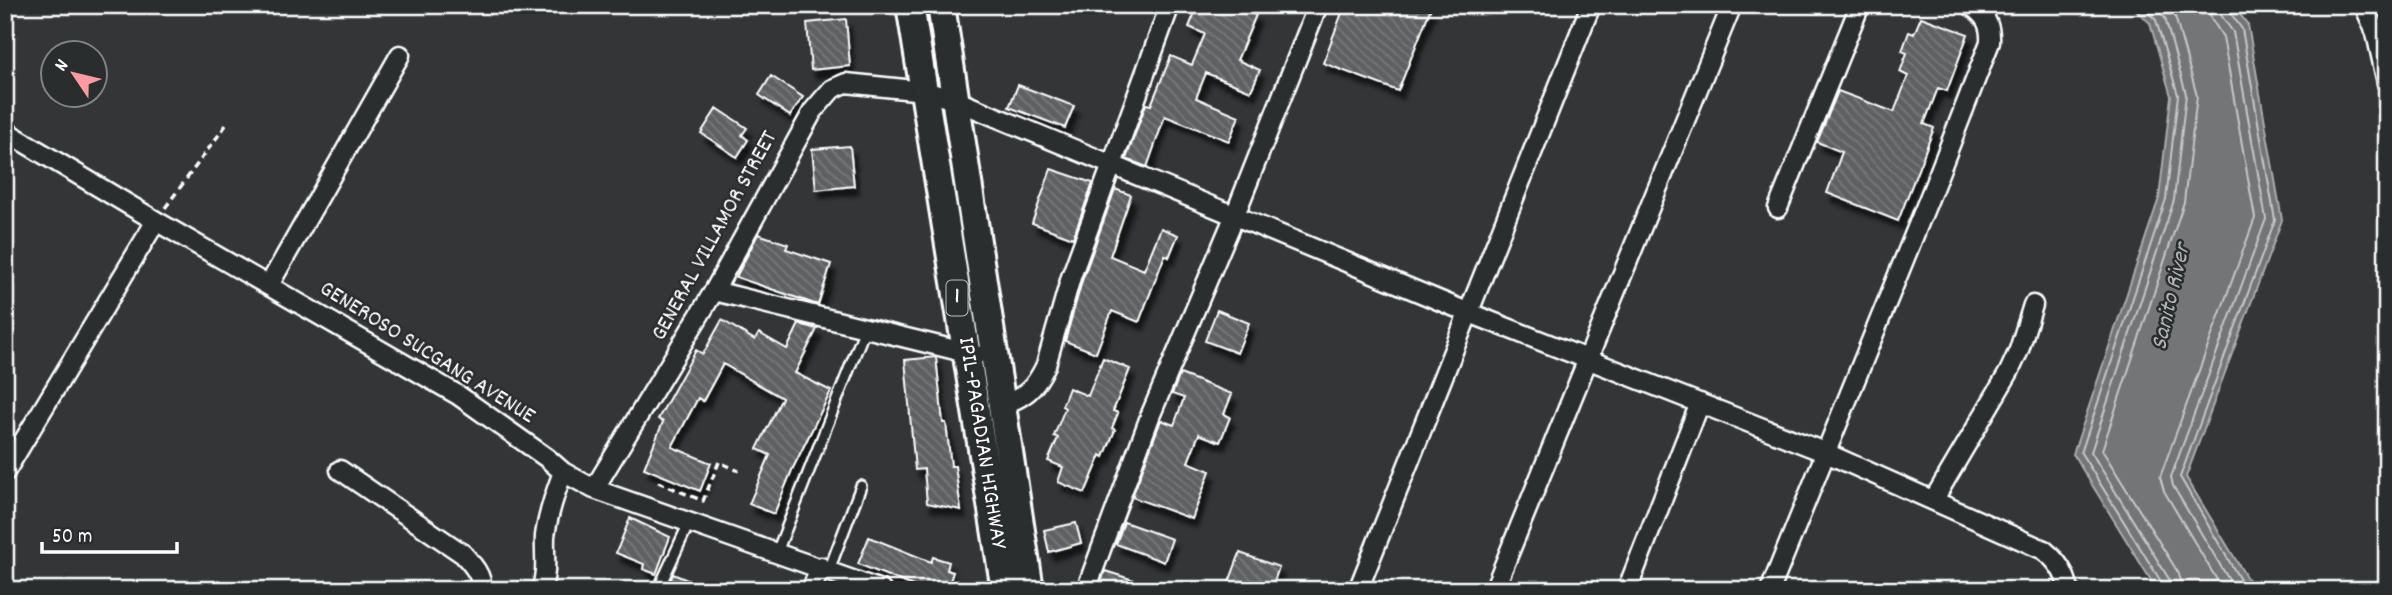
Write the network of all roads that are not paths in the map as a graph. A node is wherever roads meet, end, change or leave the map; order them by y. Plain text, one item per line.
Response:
1 (910, 5) edge
2 (941, 5) edge
3 (1170, 5) edge
4 (1318, 5) edge
5 (1591, 5) edge
6 (1732, 5) edge
7 (1860, 5) edge
8 (1970, 5) edge
9 (2364, 5) edge
10 (400, 55) dead end
11 (2387, 83) edge
12 (924, 91) junction
13 (955, 100) junction
14 (5, 131) edge
15 (1113, 166) junction
16 (1778, 208) dead end
17 (1235, 215) junction
18 (156, 221) junction
19 (269, 285) junction
20 (715, 291) junction
21 (2033, 305) dead end
22 (1467, 312) junction
23 (865, 329) junction
24 (966, 353) junction
25 (994, 359) junction
26 (1589, 359) junction
27 (1700, 403) junction
28 (1001, 405) junction
29 (1824, 452) junction
30 (340, 470) dead end
31 (5, 472) edge
32 (563, 472) junction
33 (862, 486) dead end
34 (594, 489) junction
35 (1934, 499) junction
36 (689, 523) junction
37 (777, 552) junction
38 (825, 569) junction
39 (483, 589) edge
40 (541, 590) edge
41 (658, 590) edge
42 (811, 590) edge
43 (881, 590) edge
44 (1005, 590) edge
45 (1030, 590) edge
46 (1086, 590) edge
47 (1358, 590) edge
48 (1494, 590) edge
49 (1627, 590) edge
50 (1770, 590) edge
51 (2069, 590) edge

1 - 12 main road, IPIL-PAGADIAN HIGHWAY / 1
2 - 13 main road, 1
3 - 15 street
4 - 17 street
5 - 22 street
6 - 26 street
7 - 16 street
8 - 29 street
9 - 11 street
10 - 19 street
12 - 13 street, GENERAL VILLAMOR STREET
12 - 20 street, GENERAL VILLAMOR STREET
12 - 24 main road, IPIL-PAGADIAN HIGHWAY / 1
13 - 15 street, GENERAL VILLAMOR STREET
13 - 25 main road, 1
14 - 18 street, GENEROSO SUCGANG AVENUE
15 - 17 street, GENERAL VILLAMOR STREET
15 - 28 street
17 - 22 street, GENERAL VILLAMOR STREET
17 - 46 street
18 - 19 street, GENEROSO SUCGANG AVENUE
18 - 31 street
19 - 32 street, GENEROSO SUCGANG AVENUE
20 - 23 street
20 - 34 street, GENERAL VILLAMOR STREET
21 - 35 street
22 - 26 street, GENERAL VILLAMOR STREET
22 - 47 street
23 - 24 street
23 - 37 lane
24 - 25 street
24 - 44 main road, IPIL-PAGADIAN HIGHWAY / 1
25 - 28 main road, 1
26 - 27 street, GENERAL VILLAMOR STREET
26 - 48 street
27 - 29 street, GENERAL VILLAMOR STREET
27 - 49 street
28 - 45 main road, 1
29 - 35 street, GENERAL VILLAMOR STREET
29 - 50 street
30 - 39 street
32 - 34 street, GENEROSO SUCGANG AVENUE
32 - 40 street
33 - 38 lane
34 - 36 street, GENEROSO SUCGANG AVENUE
35 - 51 street, GENERAL VILLAMOR STREET
36 - 37 street, GENEROSO SUCGANG AVENUE
36 - 41 lane
37 - 38 street, GENEROSO SUCGANG AVENUE
38 - 42 street
38 - 43 street, GENEROSO SUCGANG AVENUE

